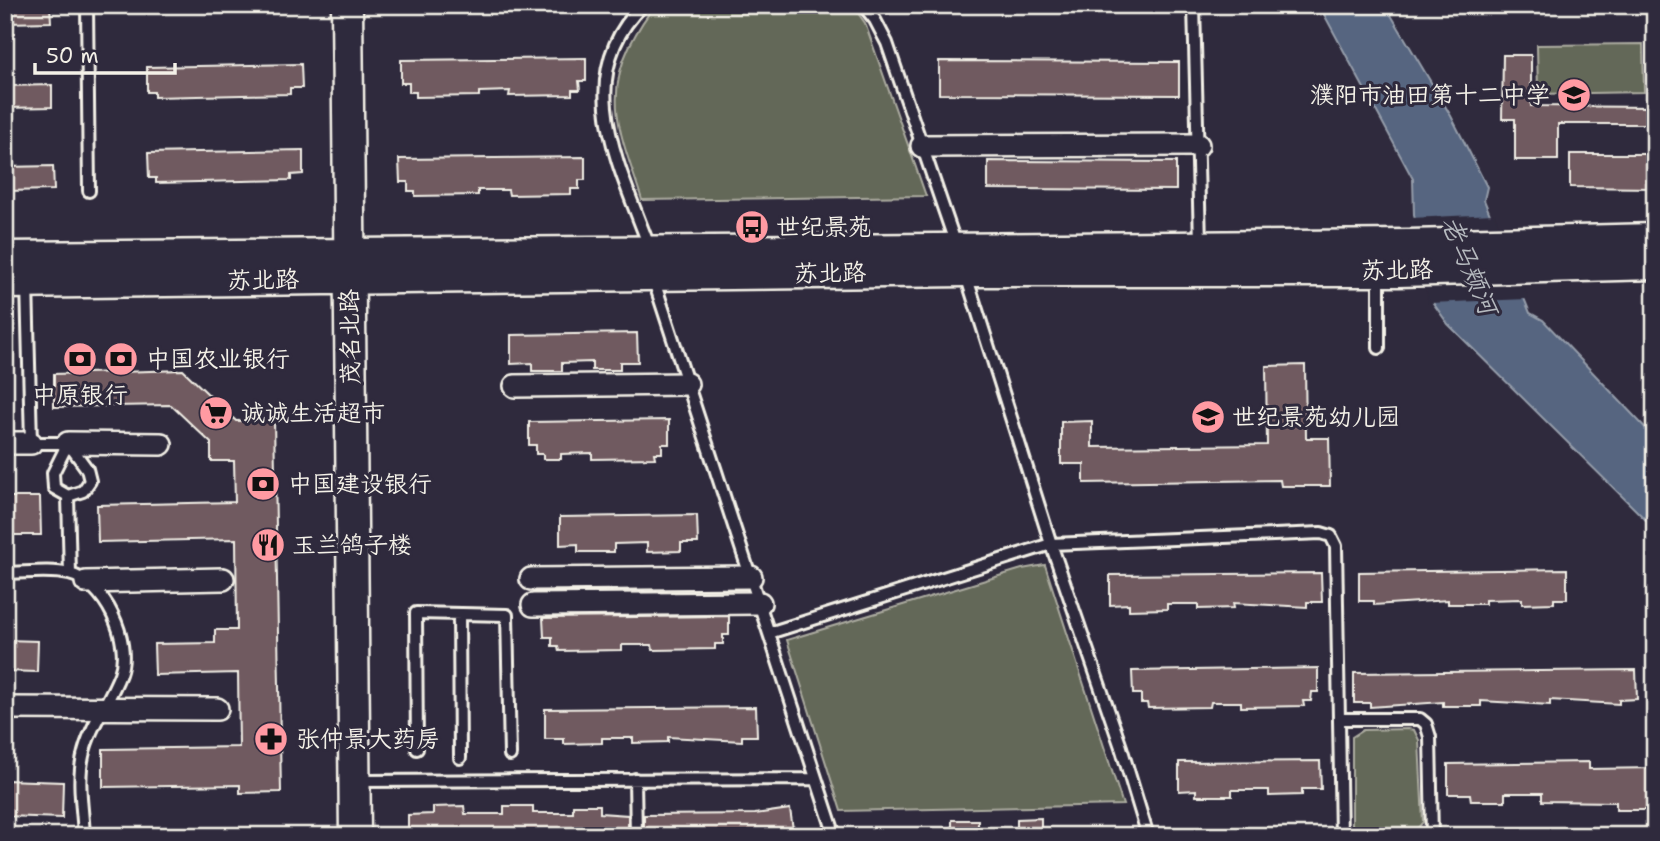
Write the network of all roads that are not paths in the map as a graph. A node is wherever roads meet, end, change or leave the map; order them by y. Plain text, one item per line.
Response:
1 (87, 5) edge
2 (347, 5) edge
3 (643, 5) edge
4 (863, 5) edge
5 (1194, 5) edge
6 (1198, 145) junction
7 (922, 146) junction
8 (89, 191) dead end
9 (1655, 239) edge
10 (1200, 246) junction
11 (1541, 253) junction
12 (5, 257) edge
13 (1410, 258) junction
14 (961, 260) junction
15 (651, 262) junction
16 (1655, 264) edge
17 (350, 266) junction
18 (1379, 271) junction
19 (16, 283) edge
20 (1379, 348) dead end
21 (687, 384) junction
22 (514, 386) dead end
23 (5, 443) edge
24 (31, 443) junction
25 (68, 443) junction
26 (161, 444) dead end
27 (68, 496) junction
28 (1051, 544) junction
29 (5, 573) edge
30 (751, 577) junction
31 (78, 578) junction
32 (223, 579) dead end
33 (531, 579) dead end
34 (760, 603) junction
35 (533, 605) dead end
36 (459, 614) junction
37 (769, 633) junction
38 (5, 708) edge
39 (104, 709) junction
40 (217, 709) dead end
41 (1339, 719) junction
42 (417, 749) dead end
43 (510, 755) dead end
44 (460, 758) dead end
45 (635, 779) junction
46 (816, 779) junction
47 (355, 781) junction
48 (84, 836) edge
49 (355, 836) edge
50 (636, 836) edge
51 (835, 836) edge
52 (1147, 836) edge
53 (1341, 836) edge
54 (1432, 836) edge

1 - 8 lane
2 - 17 main road, 茂名北路
3 - 15 lane
4 - 7 lane
5 - 6 lane
6 - 7 street
6 - 10 lane
7 - 14 lane
9 - 11 main road, 苏北路
10 - 13 main road, 苏北路
10 - 14 main road, 苏北路
11 - 13 main road, 苏北路
11 - 16 main road, 苏北路
12 - 17 main road, 苏北路
13 - 18 main road, 苏北路
14 - 15 main road, 苏北路
14 - 18 main road, 苏北路
14 - 28 lane
15 - 17 main road, 苏北路
15 - 21 lane
17 - 19 main road, 苏北路
17 - 47 main road, 茂名北路
18 - 20 lane
19 - 24 lane
21 - 22 street
21 - 30 lane
23 - 24 street
24 - 25 lane
25 - 26 street
25 - 27 lane
25 - 27 lane
27 - 31 lane
28 - 37 lane
28 - 41 lane
28 - 52 lane
29 - 31 lane
30 - 33 street
30 - 34 lane
31 - 32 street
31 - 39 lane
34 - 35 street
34 - 37 lane
36 - 42 lane
36 - 43 lane
36 - 44 lane
37 - 46 lane
38 - 39 street
39 - 40 street
39 - 48 lane
41 - 53 lane
41 - 54 lane
45 - 46 lane
45 - 47 lane
45 - 50 lane
46 - 51 lane
47 - 49 main road, 茂名北路

